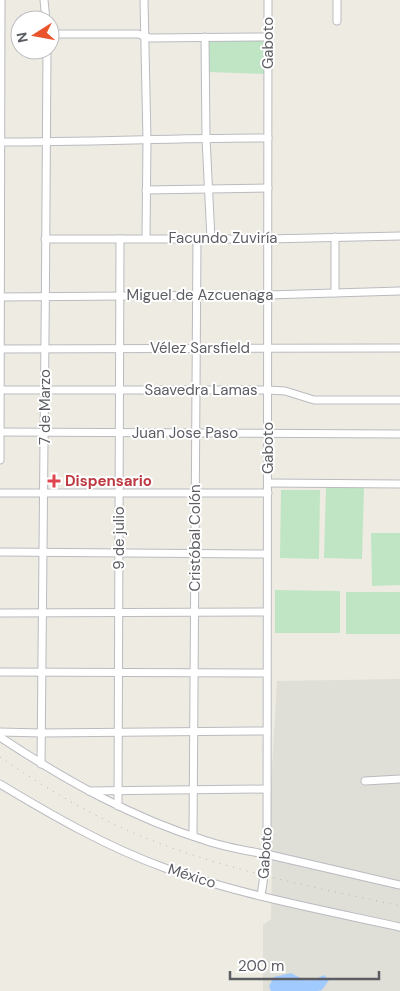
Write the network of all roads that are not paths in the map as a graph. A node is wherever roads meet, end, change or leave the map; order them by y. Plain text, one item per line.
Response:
1 (1, 0) edge
2 (144, 0) edge
3 (268, 0) edge
4 (337, 0) edge
5 (337, 21) dead end
6 (60, 34) edge
7 (144, 36) junction
8 (205, 37) junction
9 (268, 37) junction
10 (47, 60) edge
11 (206, 138) junction
12 (268, 138) junction
13 (147, 140) junction
14 (0, 142) edge
15 (46, 142) junction
16 (268, 188) junction
17 (208, 189) junction
18 (146, 190) junction
19 (400, 236) edge
20 (335, 237) junction
21 (146, 238) junction
22 (45, 239) junction
23 (120, 239) junction
24 (197, 239) junction
25 (211, 239) junction
26 (268, 239) junction
27 (400, 291) edge
28 (335, 293) junction
29 (196, 295) junction
30 (268, 295) junction
31 (44, 296) junction
32 (120, 296) junction
33 (0, 297) edge
34 (45, 348) junction
35 (119, 348) junction
36 (196, 348) junction
37 (268, 348) junction
38 (400, 348) edge
39 (0, 349) edge
40 (196, 389) junction
41 (0, 390) edge
42 (45, 390) junction
43 (119, 390) junction
44 (268, 390) junction
45 (400, 400) edge
46 (0, 432) edge
47 (45, 432) junction
48 (119, 433) junction
49 (196, 433) junction
50 (268, 433) junction
51 (400, 434) edge
52 (0, 460) edge
53 (268, 483) junction
54 (400, 484) edge
55 (0, 493) edge
56 (45, 493) junction
57 (195, 493) junction
58 (268, 493) junction
59 (119, 494) junction
60 (0, 552) edge
61 (44, 553) junction
62 (119, 553) junction
63 (195, 554) junction
64 (268, 554) junction
65 (43, 612) junction
66 (119, 612) junction
67 (194, 612) junction
68 (267, 612) junction
69 (0, 613) edge
70 (0, 672) edge
71 (42, 673) junction
72 (119, 673) junction
73 (194, 673) junction
74 (267, 674) junction
75 (267, 731) junction
76 (0, 732) edge
77 (119, 732) junction
78 (194, 732) junction
79 (42, 733) junction
80 (0, 737) edge
81 (41, 764) junction
82 (400, 779) edge
83 (365, 781) dead end
84 (0, 784) edge
85 (193, 789) junction
86 (267, 789) junction
87 (118, 790) junction
88 (88, 791) junction
89 (118, 806) junction
90 (193, 836) junction
91 (267, 855) junction
92 (400, 885) edge
93 (261, 896) junction
94 (400, 927) edge

1 - 14 street
2 - 7 street
3 - 9 street, Gaboto
4 - 5 street
6 - 7 street
7 - 8 street
7 - 13 street
8 - 9 street
8 - 11 street
9 - 12 street, Gaboto
10 - 15 street, 7 de Marzo
11 - 12 street
11 - 13 street
11 - 17 street
12 - 16 street, Gaboto
13 - 15 street
13 - 18 street
14 - 15 street
14 - 33 street
15 - 22 street, 7 de Marzo
16 - 17 street
16 - 26 street, Gaboto
17 - 18 street
17 - 25 street
18 - 21 street
19 - 20 street, Facundo Zuviría
20 - 26 street, Facundo Zuviría
20 - 28 street
21 - 23 street, Facundo Zuviría
21 - 24 street, Facundo Zuviría
22 - 23 street, Facundo Zuviría
22 - 31 street, 7 de Marzo
23 - 32 street, 9 de julio
24 - 25 street, Facundo Zuviría
24 - 29 street, Cristóbal Colón
25 - 26 street, Facundo Zuviría
26 - 30 street, Gaboto
27 - 28 street, Miguel de Azcuenaga
28 - 30 street, Miguel de Azcuenaga
29 - 30 street, Miguel de Azcuenaga
29 - 32 street, Miguel de Azcuenaga
29 - 36 street, Cristóbal Colón
30 - 37 street, Gaboto
31 - 32 street, Miguel de Azcuenaga
31 - 33 street, Miguel de Azcuenaga
31 - 34 street, 7 de Marzo
32 - 35 street, 9 de julio
33 - 39 street
34 - 35 street, Vélez Sarsfield
34 - 39 street, Vélez Sarsfield
34 - 42 street, 7 de Marzo
35 - 36 street, Vélez Sarsfield
35 - 43 street, 9 de julio
36 - 37 street, Vélez Sarsfield
36 - 40 street, Cristóbal Colón
37 - 38 street, Vélez Sarsfield
37 - 44 street, Gaboto
39 - 41 street
40 - 43 street, Saavedra Lamas
40 - 44 street, Saavedra Lamas
40 - 49 street, Cristóbal Colón
41 - 42 street, Saavedra Lamas
41 - 46 street
42 - 43 street, Saavedra Lamas
42 - 47 street, 7 de Marzo
43 - 48 street, 9 de julio
44 - 45 street, Saavedra Lamas
44 - 50 street, Gaboto
46 - 47 street, Juan Jose Paso
46 - 52 street
47 - 48 street, Juan Jose Paso
47 - 56 street, 7 de Marzo
48 - 49 street, Juan Jose Paso
48 - 59 street, 9 de julio
49 - 50 street, Juan Jose Paso
49 - 57 street, Cristóbal Colón
50 - 51 street, Juan Jose Paso
50 - 53 street, Gaboto
53 - 54 street
53 - 58 street, Gaboto
55 - 56 street
56 - 59 street
56 - 61 street, 7 de Marzo
57 - 58 street
57 - 59 street
57 - 63 street, Cristóbal Colón
58 - 64 street, Gaboto
59 - 62 street, 9 de julio
60 - 61 street
61 - 62 street
61 - 65 street, 7 de Marzo
62 - 63 street
62 - 66 street, 9 de julio
63 - 64 street
63 - 67 street, Cristóbal Colón
64 - 68 street, Gaboto
65 - 66 street
65 - 69 street
65 - 71 street, 7 de Marzo
66 - 67 street
66 - 72 street, 9 de julio
67 - 68 street
67 - 73 street, Cristóbal Colón
68 - 74 street, Gaboto
70 - 71 street
71 - 72 street
71 - 79 street, 7 de Marzo
72 - 73 street
72 - 77 street, 9 de julio
73 - 74 street
73 - 78 street, Cristóbal Colón
74 - 75 street, Gaboto
75 - 78 street
75 - 86 street, Gaboto
76 - 79 street
77 - 78 street
77 - 79 street
77 - 87 street, 9 de julio
78 - 85 street, Cristóbal Colón
79 - 81 street, 7 de Marzo
80 - 81 street
81 - 88 street
82 - 83 street
84 - 93 street, México
85 - 86 street
85 - 87 street
85 - 90 street, Cristóbal Colón
86 - 91 street, Gaboto
87 - 88 street
87 - 89 street, 9 de julio
88 - 89 street
89 - 90 street
90 - 91 street
91 - 92 street
91 - 93 street, Gaboto
93 - 94 street, México

